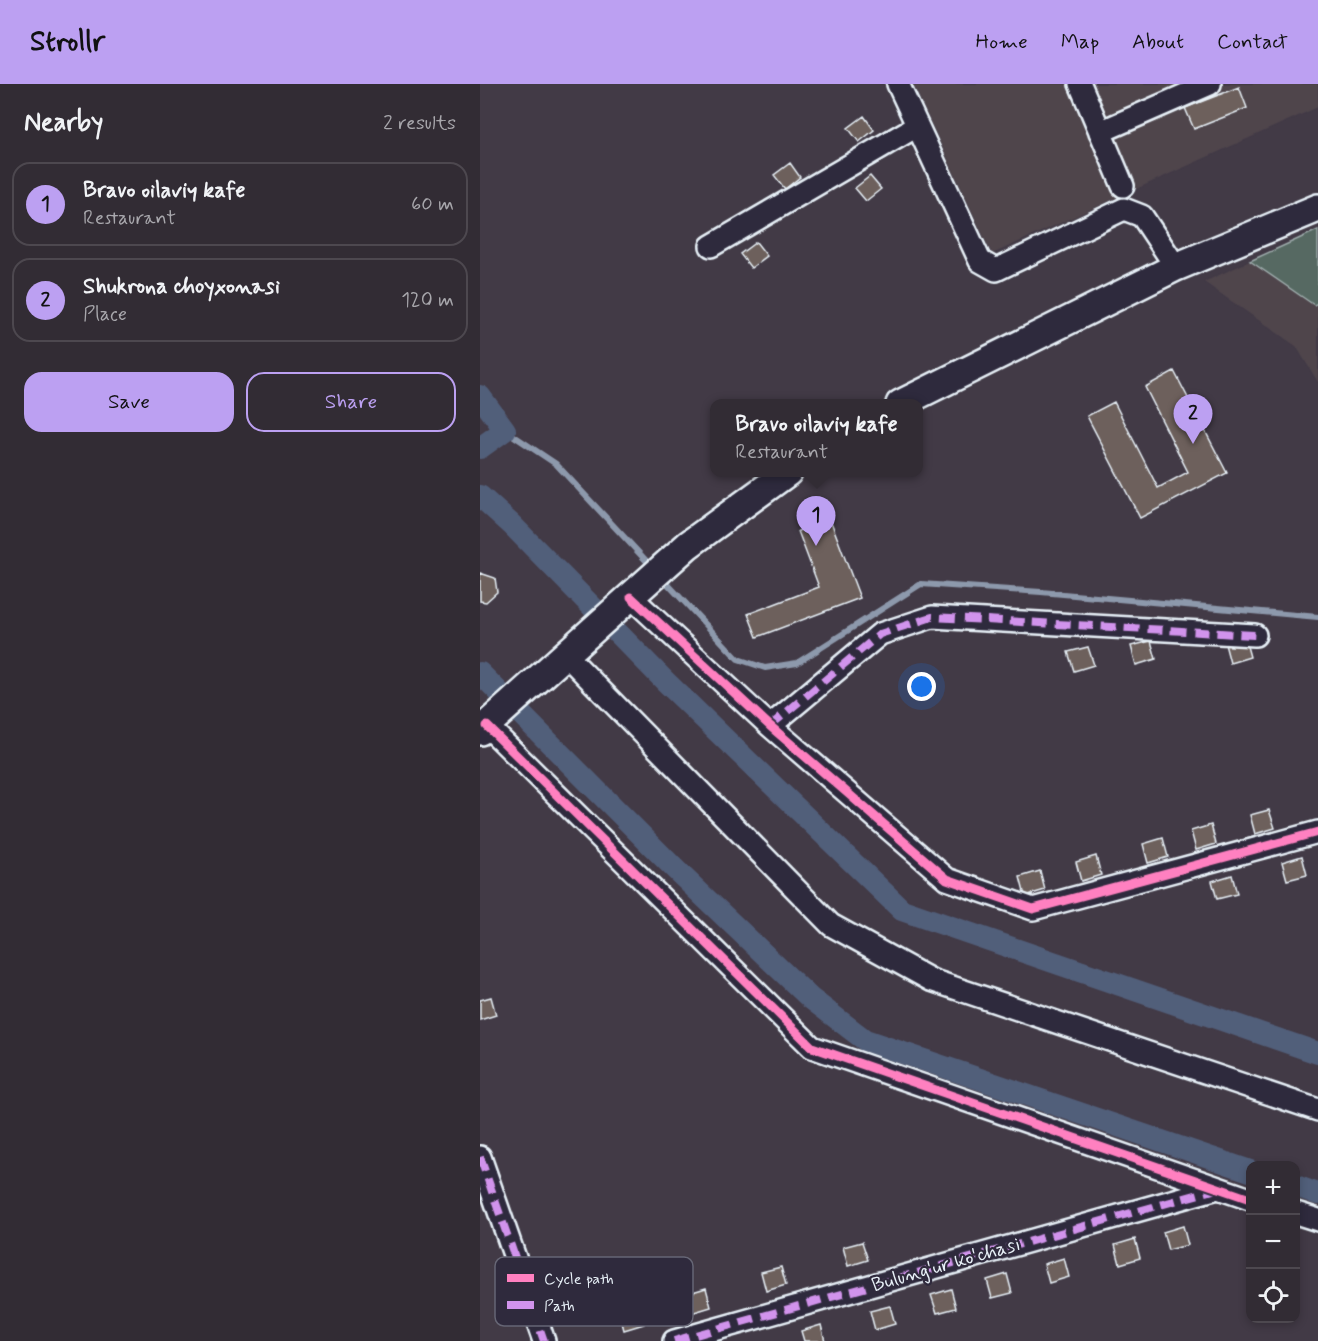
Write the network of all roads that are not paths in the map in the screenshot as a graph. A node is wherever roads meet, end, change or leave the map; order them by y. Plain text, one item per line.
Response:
1 (898, 84) edge
2 (1080, 84) edge
3 (1210, 84) edge
4 (917, 126) junction
5 (1100, 132) junction
6 (1123, 186) dead end
7 (1318, 208) edge
8 (711, 246) dead end
9 (1176, 267) junction
10 (910, 399) edge
11 (781, 477) edge
12 (633, 594) junction
13 (1255, 634) dead end
14 (573, 649) junction
15 (486, 726) edge
16 (770, 726) junction
17 (1318, 832) edge
18 (1318, 1110) edge
19 (480, 1157) edge
20 (1218, 1188) junction
21 (1246, 1197) edge
22 (1300, 1214) edge
23 (1318, 1220) edge
24 (515, 1257) edge
25 (539, 1326) edge
26 (544, 1341) edge
27 (674, 1341) edge

1 - 4 street
2 - 5 street
3 - 5 street
4 - 8 street
4 - 9 street
5 - 6 street
7 - 9 main road
9 - 10 main road
11 - 12 main road
12 - 14 main road
12 - 16 street
13 - 16 street
14 - 15 main road
14 - 18 street
15 - 20 street
16 - 17 street
19 - 24 street
20 - 21 street
20 - 27 street, Bulung'ur ko'chasi
22 - 23 street
25 - 26 street

